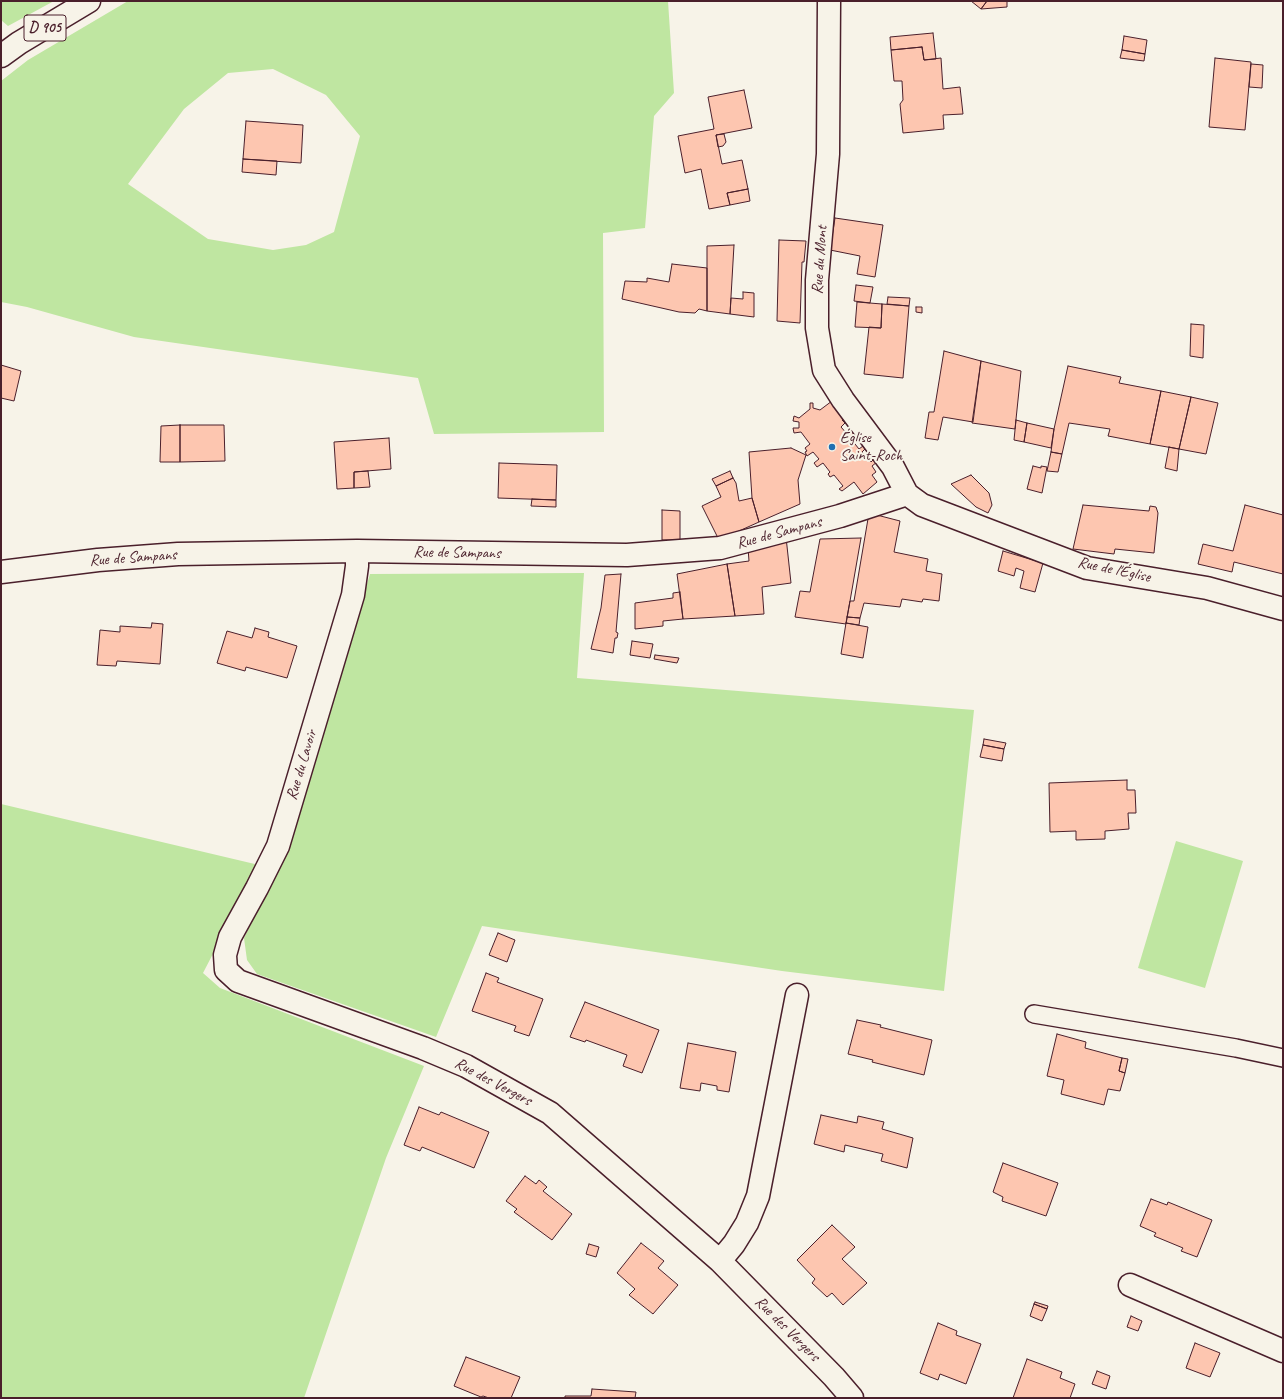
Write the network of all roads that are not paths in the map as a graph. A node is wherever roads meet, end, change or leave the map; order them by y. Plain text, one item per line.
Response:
1 (89, 1) edge
2 (829, 1) edge
3 (1, 56) edge
4 (907, 494) junction
5 (357, 551) junction
6 (1, 572) edge
7 (1283, 609) edge
8 (226, 970) joint
9 (797, 995) dead end
10 (1034, 1014) dead end
11 (1283, 1058) edge
12 (720, 1261) junction
13 (1130, 1285) dead end
14 (1283, 1351) edge
15 (852, 1398) edge

1 - 3 street, D 905
2 - 4 street, Rue du Mont
4 - 5 street, Rue de Sampans
4 - 7 street, Rue de l'Église
5 - 6 street, Rue de Sampans
5 - 8 street, Rue du Lavoir
8 - 12 street, Rue des Vergers
9 - 12 street
10 - 11 lane
12 - 15 street, Rue des Vergers
13 - 14 street

